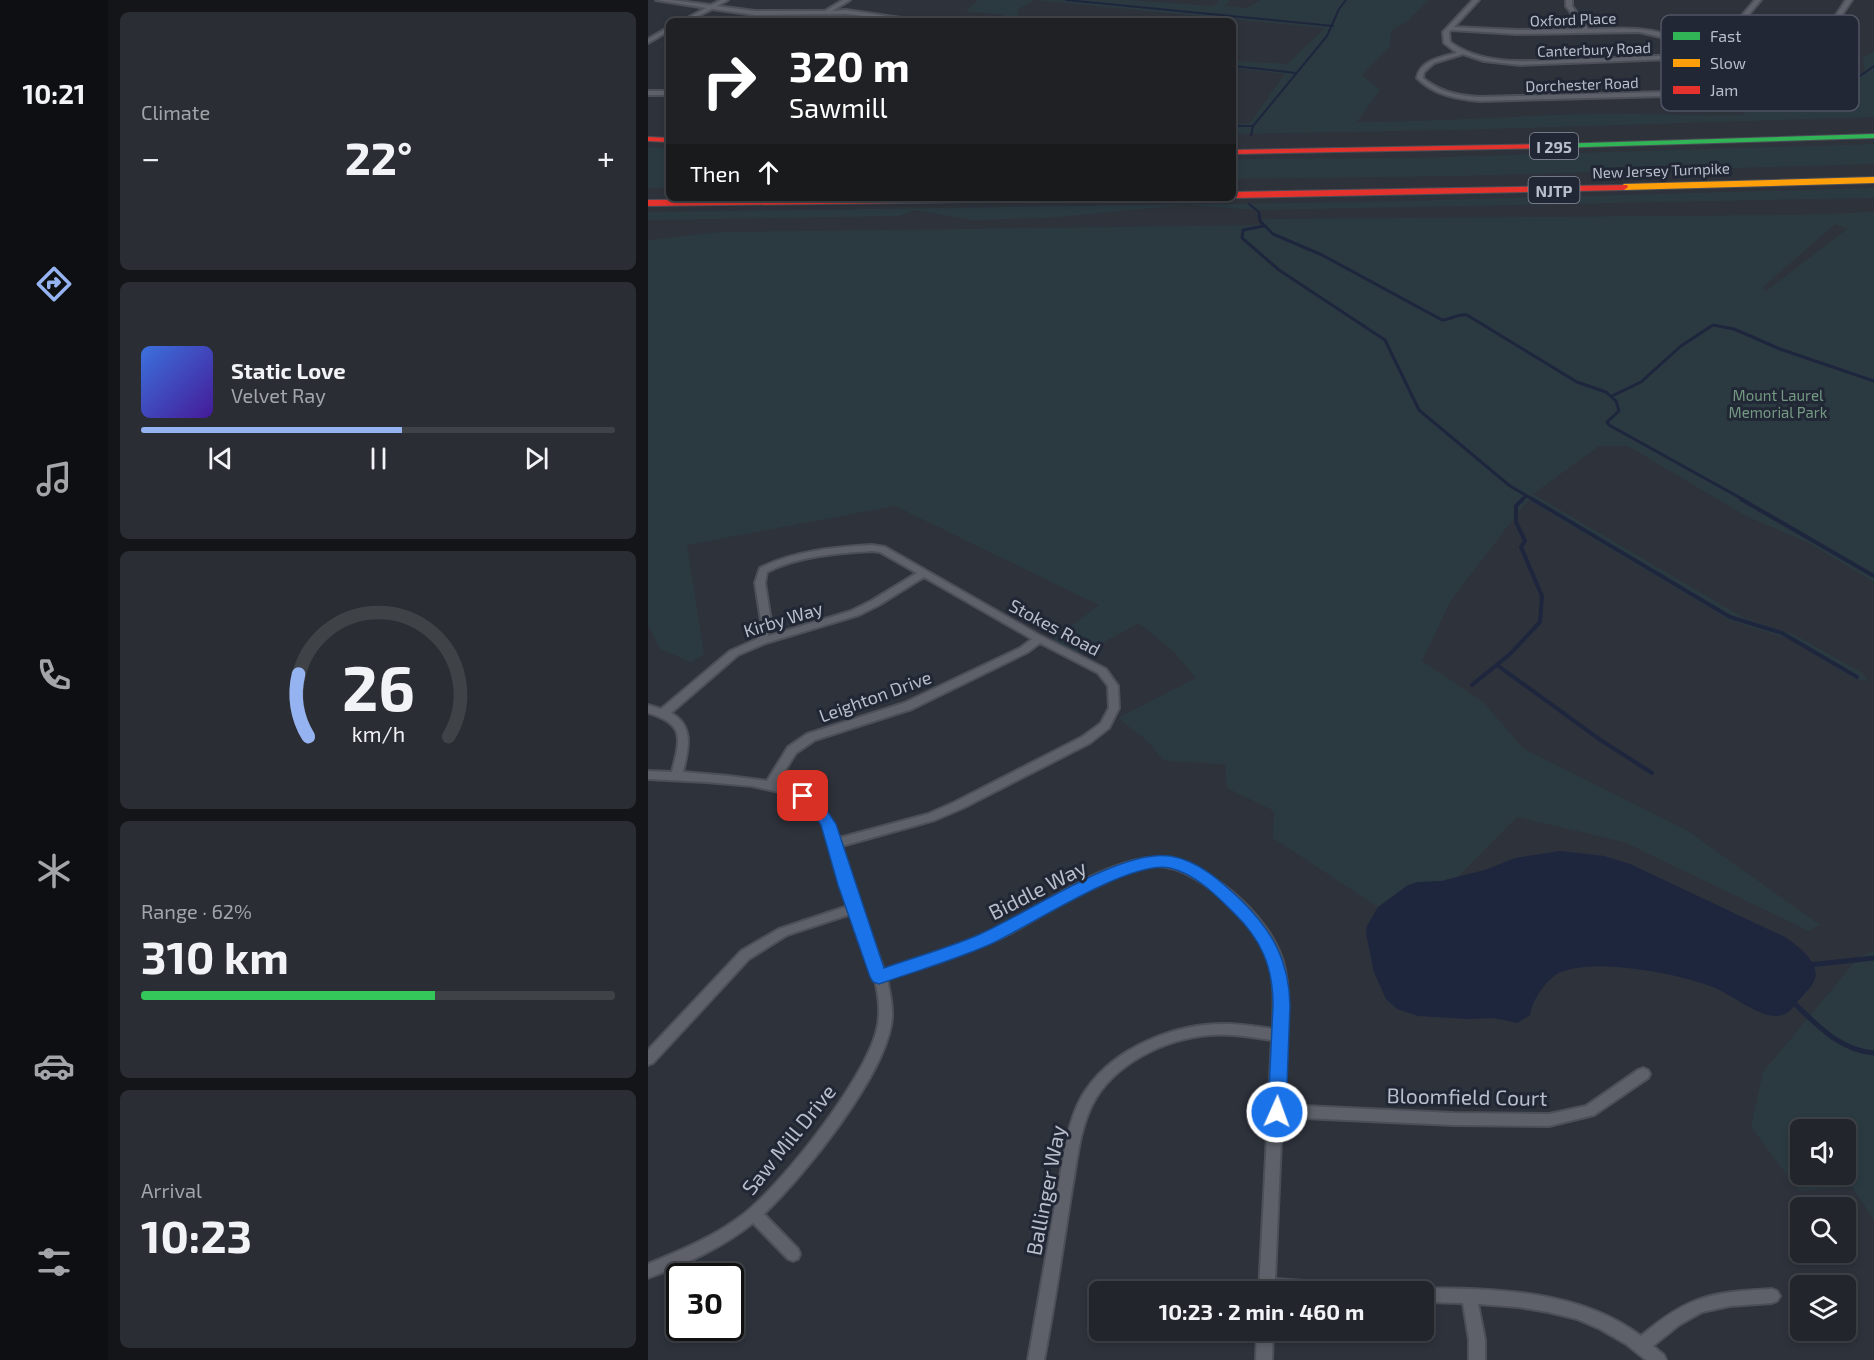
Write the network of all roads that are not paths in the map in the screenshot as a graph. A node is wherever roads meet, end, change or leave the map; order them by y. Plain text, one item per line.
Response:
1 (659, 0) edge
2 (725, 0) edge
3 (847, 0) edge
4 (1476, 0) edge
5 (1569, 0) edge
6 (1758, 0) edge
7 (1849, 0) edge
8 (711, 7) junction
9 (825, 12) junction
10 (1745, 15) edge
11 (1839, 15) edge
12 (781, 17) edge
13 (887, 17) joint
14 (691, 18) edge
15 (895, 18) edge
16 (1449, 28) junction
17 (1586, 30) junction
18 (666, 31) edge
19 (1661, 35) edge
20 (648, 41) edge
21 (1462, 53) junction
22 (1661, 59) edge
23 (648, 93) edge
24 (666, 93) edge
25 (1661, 94) edge
26 (1874, 125) edge
27 (648, 127) edge
28 (666, 128) edge
29 (1874, 136) edge
30 (648, 139) edge
31 (666, 140) edge
32 (1236, 141) edge
33 (1236, 152) edge
34 (1874, 173) edge
35 (1874, 180) edge
36 (1236, 188) edge
37 (1236, 195) edge
38 (648, 196) edge
39 (666, 196) edge
40 (804, 201) edge
41 (648, 203) edge
42 (924, 573) junction
43 (1039, 639) junction
44 (762, 641) junction
45 (648, 709) edge
46 (664, 713) junction
47 (648, 775) edge
48 (676, 777) junction
49 (770, 785) junction
50 (834, 844) junction
51 (855, 909) junction
52 (879, 977) junction
53 (1280, 1036) junction
54 (648, 1059) edge
55 (1644, 1074) dead end
56 (1277, 1112) junction
57 (754, 1215) junction
58 (793, 1254) dead end
59 (648, 1271) edge
60 (1268, 1281) edge
61 (1434, 1295) edge
62 (1469, 1296) junction
63 (1772, 1296) dead end
64 (1265, 1341) edge
65 (1641, 1346) junction
66 (1036, 1360) edge
67 (1264, 1360) edge
68 (1477, 1360) edge
69 (1658, 1360) edge

1 - 8 street
2 - 8 street
3 - 9 street
4 - 16 street
5 - 17 street
6 - 10 street
7 - 11 street, Canterbury Road
8 - 12 street
8 - 14 street
9 - 12 street
9 - 13 street
13 - 15 street
16 - 17 street, Oxford Place
16 - 21 street
17 - 19 street, Oxford Place
18 - 20 street
21 - 22 street, Canterbury Road
21 - 25 street, Dorchester Road
23 - 24 street
26 - 32 highway, I 295
27 - 28 highway
29 - 33 highway, I 295
30 - 31 highway
34 - 36 highway, New Jersey Turnpike / NJTP
35 - 37 highway, New Jersey Turnpike / NJTP
38 - 39 highway
40 - 41 highway
42 - 43 street, Stokes Road
42 - 44 street, Kirby Way
42 - 44 street, Stokes Road
43 - 49 street, Leighton Drive
43 - 50 street, Stokes Road
44 - 46 street, Kirby Way
45 - 46 street
46 - 48 street
47 - 48 street
48 - 49 street
49 - 50 street
50 - 51 street
51 - 52 street, Saw Mill Drive
51 - 54 street
52 - 53 street, Biddle Way
52 - 57 street, Saw Mill Drive
53 - 56 street, Biddle Way
53 - 66 street, Ballinger Way
55 - 56 street, Bloomfield Court
56 - 60 street, Biddle Way
57 - 58 street
57 - 59 street, Saw Mill Drive
61 - 62 street
62 - 65 street
62 - 68 street
63 - 65 street
64 - 67 street
65 - 69 street

